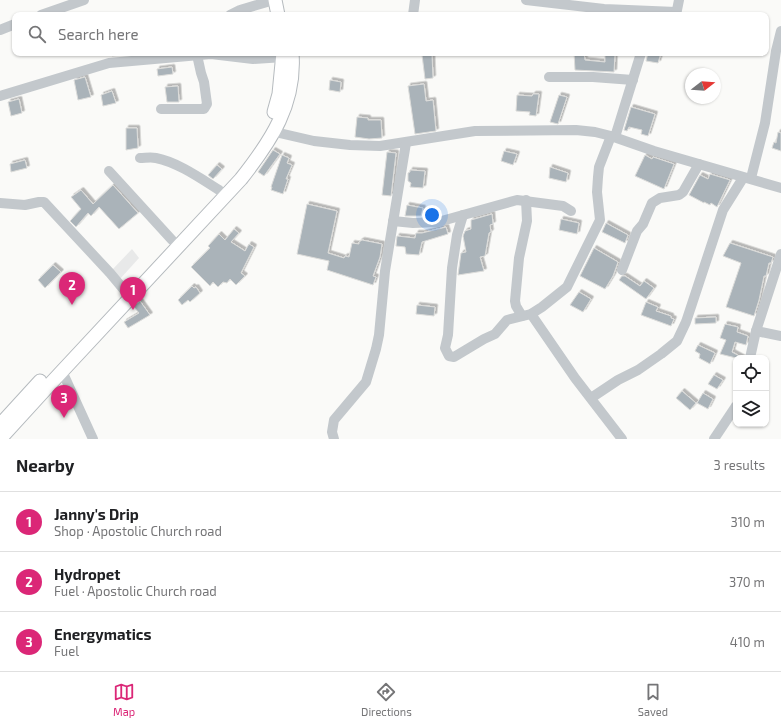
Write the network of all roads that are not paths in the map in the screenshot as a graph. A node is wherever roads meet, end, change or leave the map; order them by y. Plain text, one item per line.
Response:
1 (84, 0) edge
2 (274, 0) edge
3 (284, 0) edge
4 (416, 0) edge
5 (526, 0) edge
6 (679, 0) edge
7 (50, 12) edge
8 (236, 12) edge
9 (277, 12) edge
10 (286, 12) edge
11 (414, 12) edge
12 (647, 12) edge
13 (676, 12) edge
14 (12, 25) edge
15 (0, 30) edge
16 (781, 31) edge
17 (774, 51) edge
18 (186, 56) edge
19 (197, 56) edge
20 (228, 56) edge
21 (273, 56) edge
22 (286, 56) edge
23 (287, 56) edge
24 (640, 56) edge
25 (549, 77) dead end
26 (633, 80) junction
27 (0, 96) edge
28 (161, 109) dead end
29 (275, 132) junction
30 (613, 137) junction
31 (406, 143) junction
32 (140, 158) dead end
33 (699, 164) junction
34 (109, 171) dead end
35 (747, 178) junction
36 (781, 188) edge
37 (219, 190) junction
38 (526, 200) junction
39 (0, 203) edge
40 (571, 211) dead end
41 (463, 215) junction
42 (393, 221) junction
43 (172, 240) junction
44 (781, 254) edge
45 (622, 270) dead end
46 (125, 291) junction
47 (526, 315) junction
48 (756, 331) junction
49 (781, 336) edge
50 (751, 355) edge
51 (62, 371) junction
52 (591, 398) junction
53 (733, 410) edge
54 (0, 425) edge
55 (0, 439) edge
56 (93, 439) edge
57 (334, 439) edge
58 (622, 439) edge
59 (714, 439) edge

1 - 7 street
2 - 8 street
2 - 9 main road
3 - 10 main road
4 - 11 street
5 - 12 street
6 - 13 street
14 - 15 street
16 - 17 street
17 - 35 street
18 - 27 street
19 - 28 street
20 - 21 street
22 - 37 main road
23 - 29 main road
24 - 26 street
25 - 26 street
26 - 30 street
29 - 31 street
29 - 51 main road
30 - 31 street
30 - 33 street
30 - 47 street
31 - 42 street
32 - 37 street
33 - 35 street
33 - 45 street
34 - 43 street
35 - 36 street
35 - 52 street
37 - 43 main road
38 - 40 street
38 - 41 street
38 - 47 street
39 - 46 street
41 - 42 street
41 - 47 street
42 - 57 street
43 - 46 main road
44 - 48 street
46 - 54 main road
47 - 52 street
48 - 49 street
48 - 50 street
51 - 55 main road
51 - 56 street
52 - 58 street
53 - 59 street

